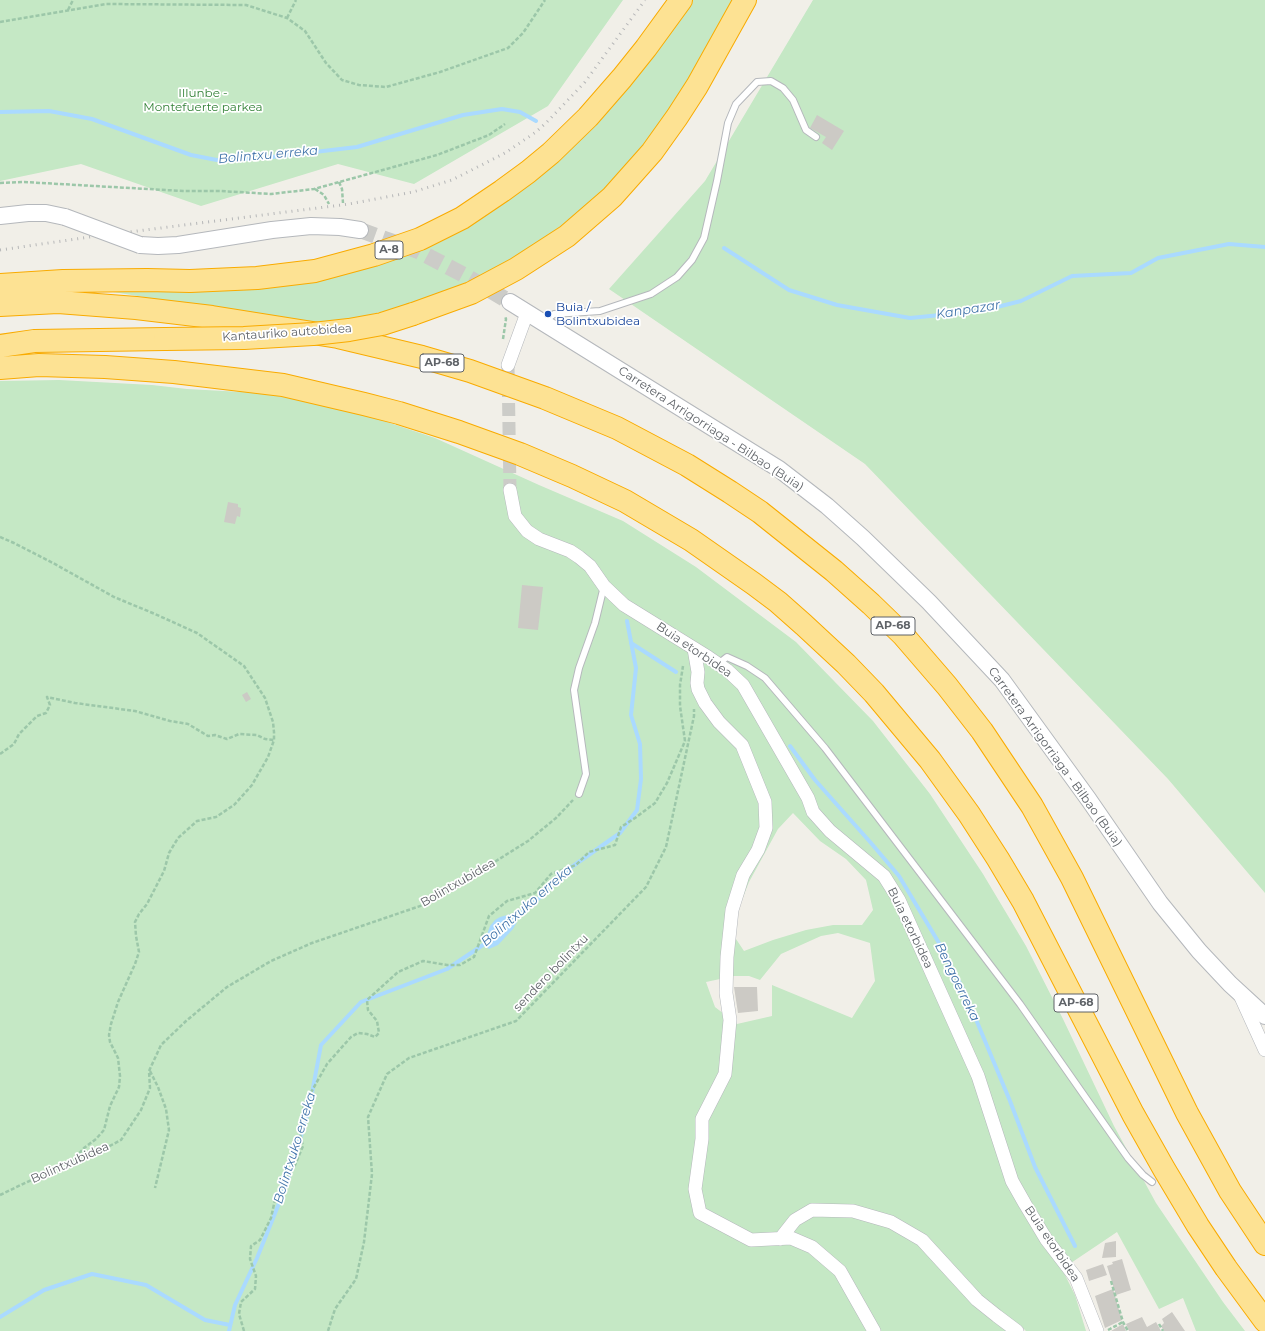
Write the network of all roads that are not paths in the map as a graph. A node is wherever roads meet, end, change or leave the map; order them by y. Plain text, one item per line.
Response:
1 (682, 0) edge
2 (745, 0) edge
3 (816, 137) dead end
4 (0, 216) edge
5 (360, 230) tunnel mouth
6 (0, 285) edge
7 (510, 302) tunnel mouth
8 (0, 305) edge
9 (527, 313) junction
10 (543, 323) junction
11 (0, 346) edge
12 (508, 366) tunnel mouth
13 (0, 368) edge
14 (510, 490) tunnel mouth
15 (604, 586) junction
16 (694, 649) junction
17 (718, 664) junction
18 (579, 794) road end
19 (1239, 993) junction
20 (1265, 1016) edge
21 (1265, 1048) edge
22 (1152, 1182) dead end
23 (780, 1238) junction
24 (1265, 1244) edge
25 (1265, 1321) edge
26 (874, 1331) edge
27 (1017, 1331) edge
28 (1097, 1331) edge

1 - 6 highway, A-8
2 - 11 highway, Kantauriko autobidea, bridge
3 - 10 lane
4 - 5 street, bridge
7 - 9 street, Carretera Arrigorriaga - Bilbao (Buia)
8 - 24 highway, AP-68
9 - 10 street, Carretera Arrigorriaga - Bilbao (Buia)
9 - 12 street
10 - 19 street, Carretera Arrigorriaga - Bilbao (Buia)
13 - 25 highway, AP-68
14 - 15 street
15 - 16 street, Buia etorbidea
15 - 18 lane
16 - 17 street, Buia etorbidea
16 - 23 street
17 - 22 lane
17 - 28 street, Buia etorbidea
19 - 20 street, Carretera Arrigorriaga - Bilbao (Buia)
19 - 21 street
23 - 26 street
23 - 27 street

